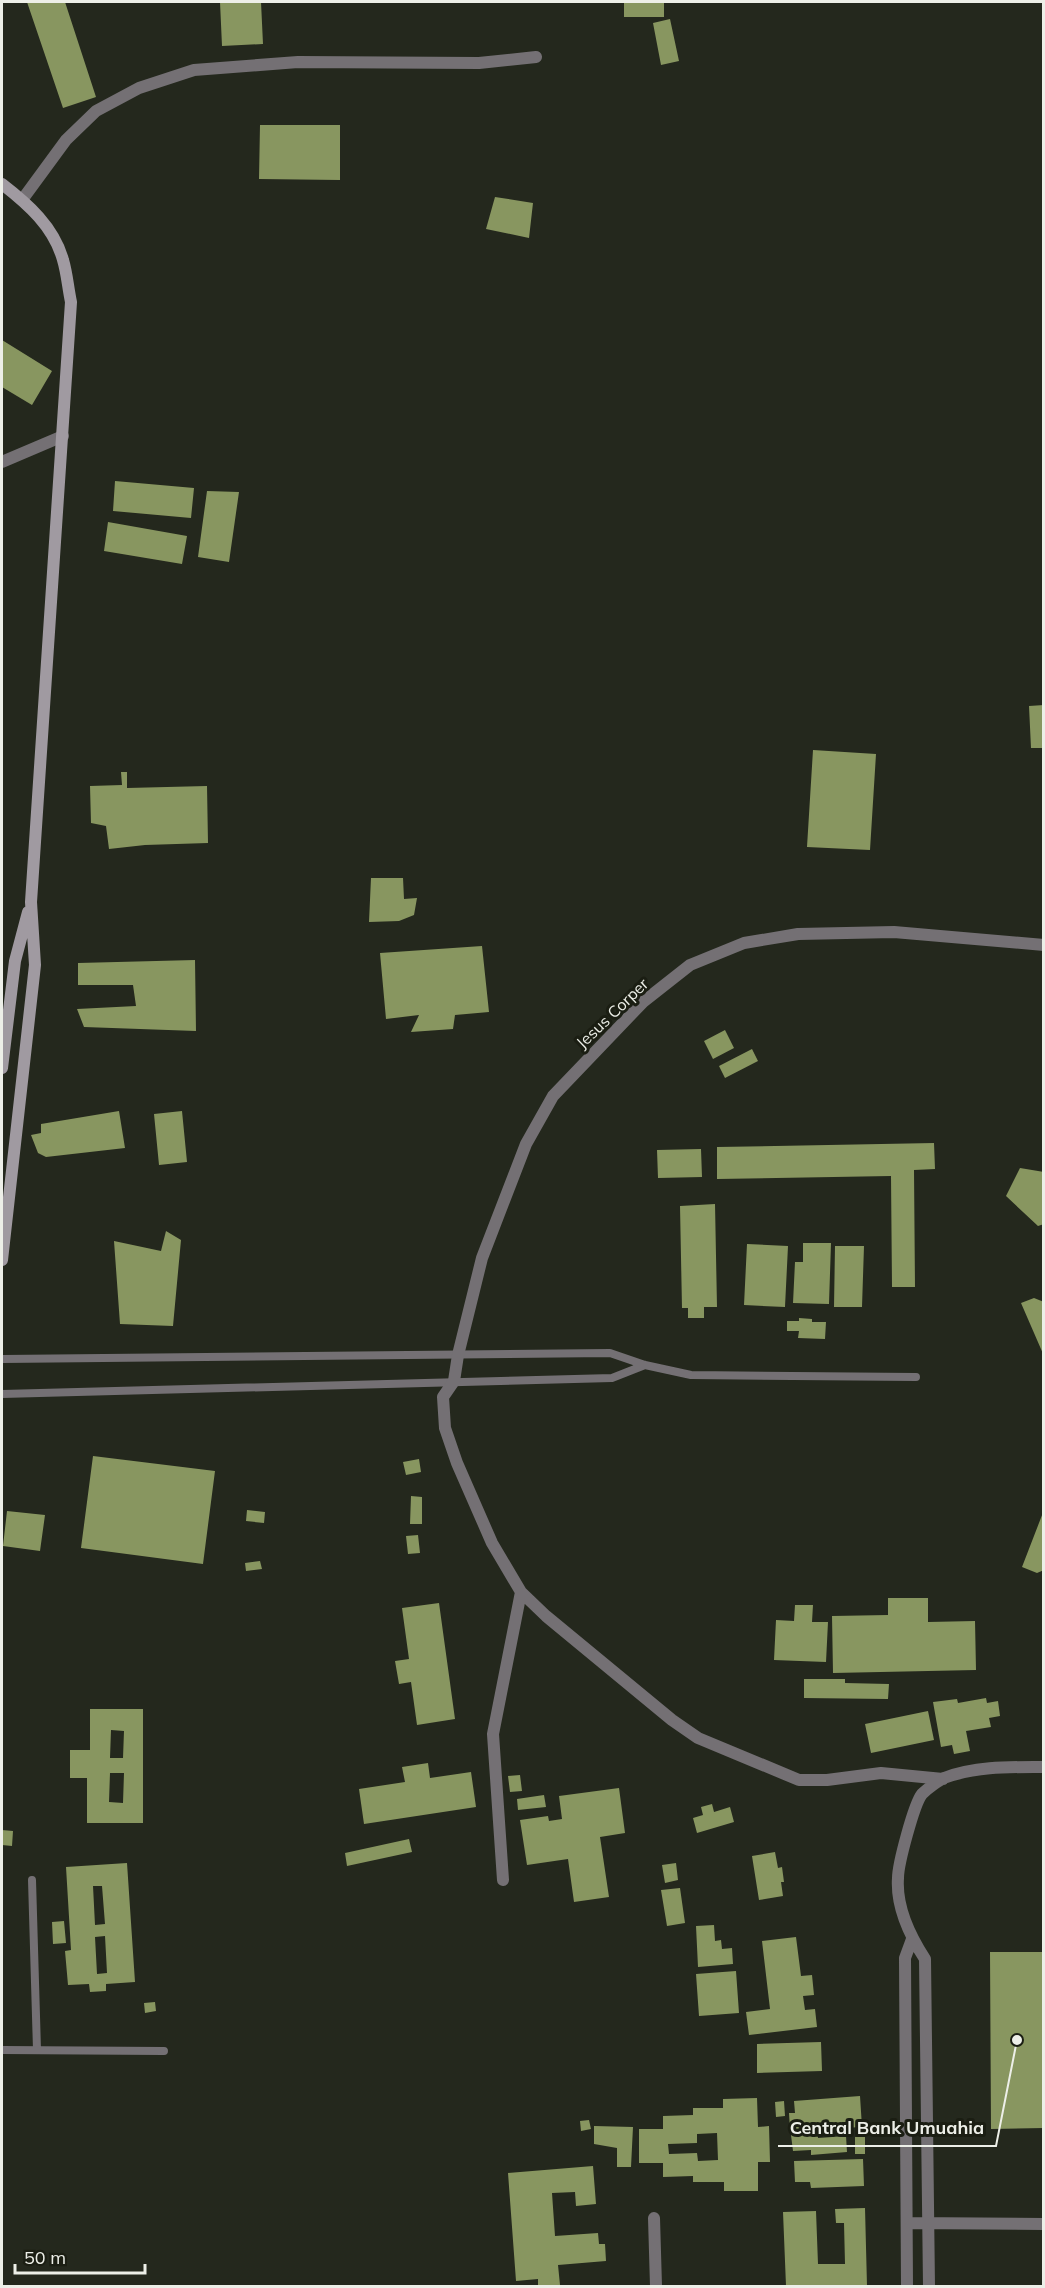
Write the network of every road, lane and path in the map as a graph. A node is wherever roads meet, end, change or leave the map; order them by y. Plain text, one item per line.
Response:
1 (536, 57) dead end
2 (2, 184) edge
3 (22, 200) junction
4 (63, 436) junction
5 (2, 462) edge
6 (31, 903) junction
7 (1044, 945) edge
8 (2, 1068) edge
9 (2, 1260) edge
10 (458, 1355) junction
11 (2, 1359) edge
12 (645, 1365) junction
13 (916, 1377) dead end
14 (454, 1381) junction
15 (2, 1394) edge
16 (521, 1592) junction
17 (1044, 1767) edge
18 (943, 1779) junction
19 (32, 1880) dead end
20 (503, 1880) dead end
21 (912, 1939) junction
22 (2, 2050) edge
23 (37, 2050) junction
24 (164, 2051) dead end
25 (654, 2218) dead end
26 (928, 2222) junction
27 (907, 2223) junction
28 (1044, 2224) edge
29 (656, 2286) edge
30 (907, 2286) edge
31 (929, 2286) edge

1 - 3 street
2 - 3 street
3 - 4 street
4 - 5 street
4 - 6 street
6 - 8 street
6 - 9 street
7 - 10 street, Jesus Corper
10 - 11 lane
10 - 12 lane
10 - 14 street, Jesus Corper
12 - 13 lane
12 - 14 lane
14 - 15 lane
14 - 16 street, Jesus Corper
16 - 18 street, Jesus Corper
16 - 20 street
17 - 18 street
18 - 21 street
19 - 23 lane
21 - 26 street
21 - 27 street
22 - 23 lane
23 - 24 lane
25 - 29 street
26 - 27 street
26 - 28 street
26 - 31 street
27 - 30 street

